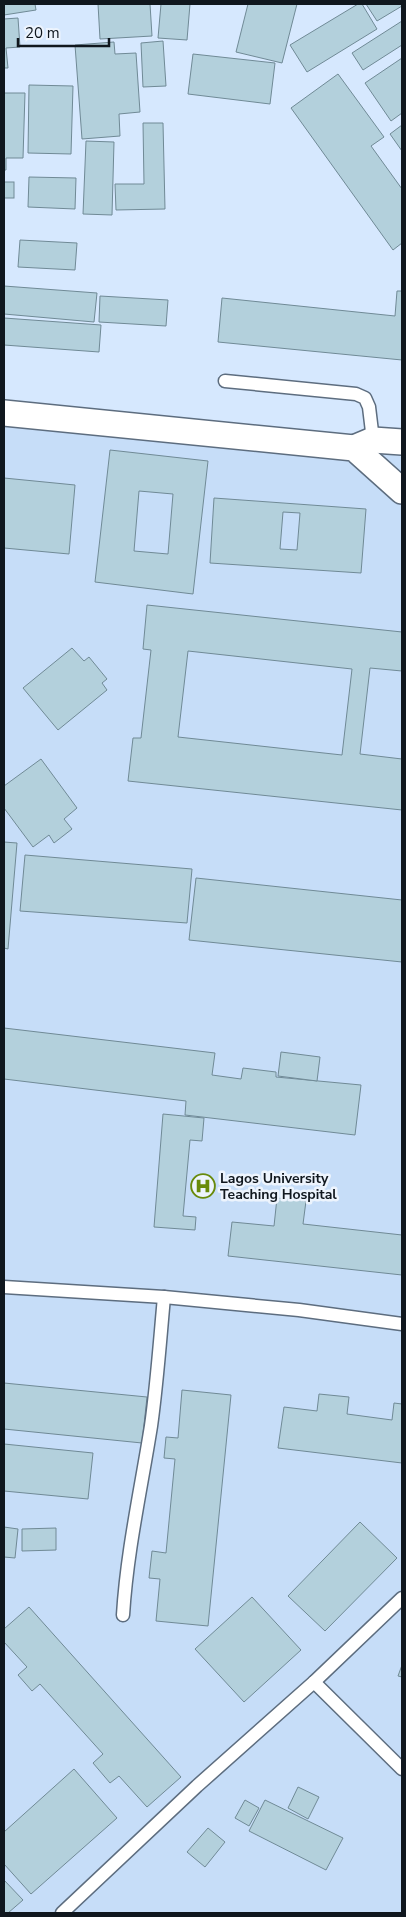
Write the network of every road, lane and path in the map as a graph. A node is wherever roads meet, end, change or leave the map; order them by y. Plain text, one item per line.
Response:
1 (225, 380) dead end
2 (4, 413) edge
3 (402, 442) edge
4 (363, 444) junction
5 (402, 491) edge
6 (4, 1286) edge
7 (164, 1297) junction
8 (402, 1324) edge
9 (402, 1598) edge
10 (123, 1615) dead end
11 (314, 1682) junction
12 (402, 1769) edge
13 (62, 1913) edge

1 - 4 lane
2 - 4 street
3 - 4 street
4 - 5 street
6 - 7 lane
7 - 8 lane
7 - 10 lane
9 - 11 lane
11 - 12 lane
11 - 13 lane

